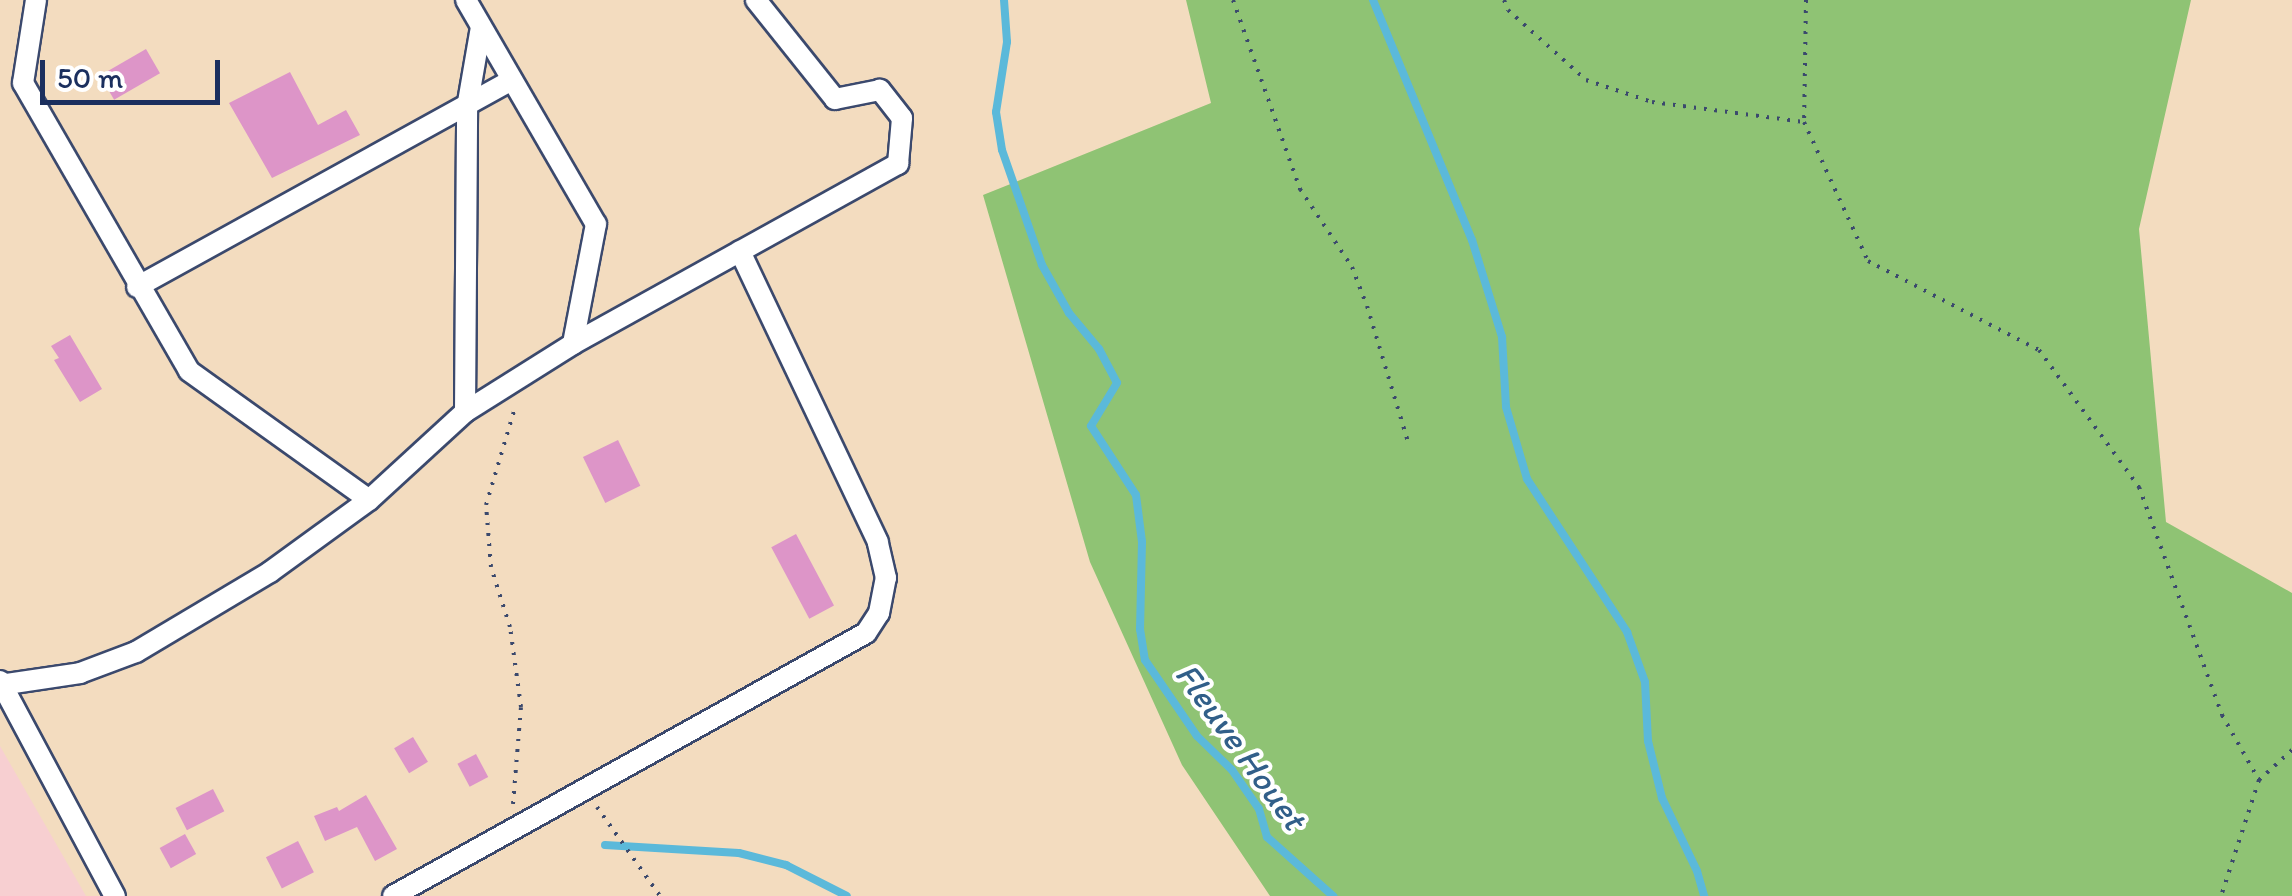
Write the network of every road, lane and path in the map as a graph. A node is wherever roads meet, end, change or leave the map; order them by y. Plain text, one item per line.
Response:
1 (36, 0) edge
2 (466, 0) edge
3 (756, 0) edge
4 (1234, 0) edge
5 (1504, 0) edge
6 (1806, 0) edge
7 (481, 27) junction
8 (512, 80) junction
9 (467, 108) junction
10 (1804, 122) junction
11 (740, 251) junction
12 (137, 288) junction
13 (573, 344) junction
14 (524, 379) junction
15 (465, 412) junction
16 (1408, 442) dead end
17 (369, 500) junction
18 (1, 683) edge
19 (2292, 750) edge
20 (2259, 780) junction
21 (586, 791) junction
22 (511, 832) junction
23 (115, 896) edge
24 (393, 896) edge
25 (660, 896) edge
26 (2221, 896) edge

1 - 12 street
2 - 7 street
3 - 11 street
4 - 16 path
5 - 10 path
6 - 10 path
7 - 8 street
7 - 9 street
8 - 9 street
8 - 13 street
9 - 12 street
9 - 15 street
10 - 20 path
11 - 13 street
11 - 21 street
12 - 17 street
13 - 14 street
14 - 15 street
14 - 22 path
15 - 17 street
17 - 18 street
18 - 23 street
19 - 20 path
20 - 26 path
21 - 22 street
21 - 25 path
22 - 24 street

